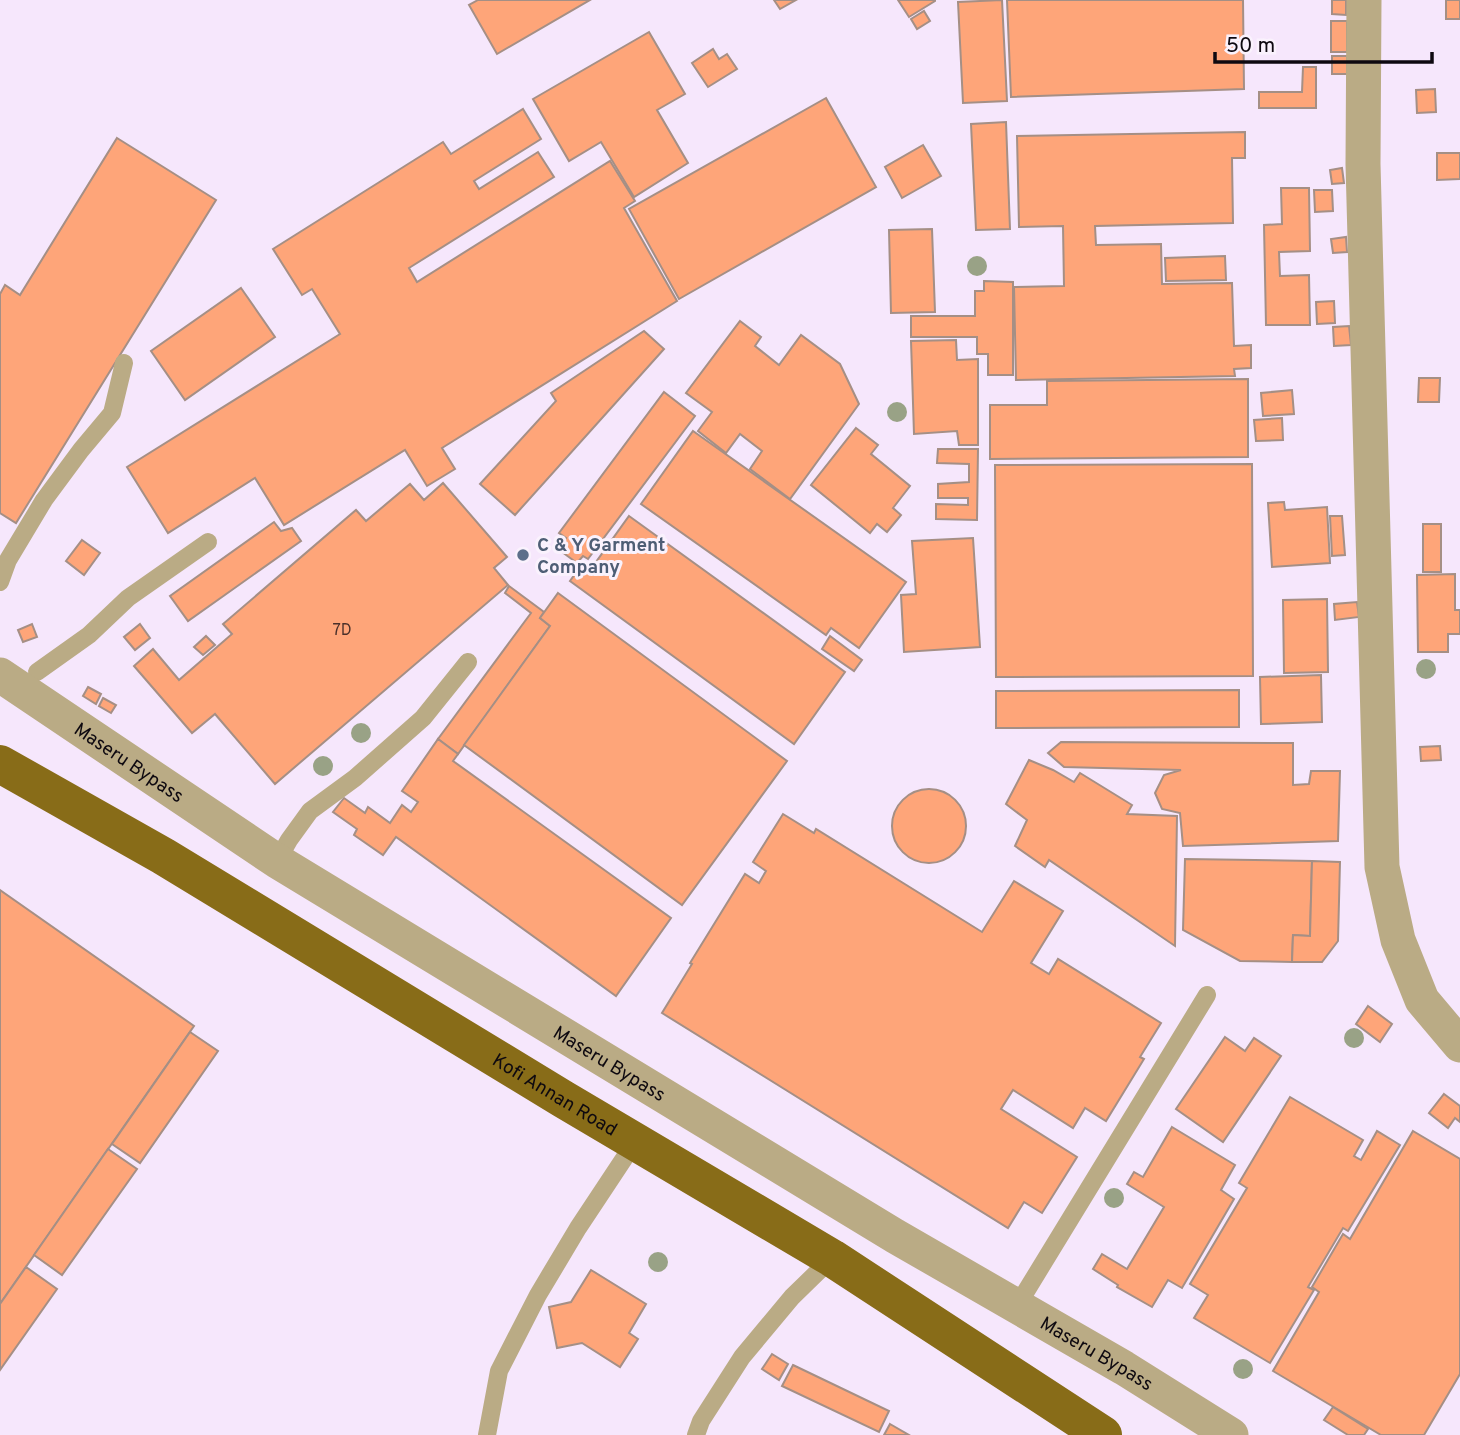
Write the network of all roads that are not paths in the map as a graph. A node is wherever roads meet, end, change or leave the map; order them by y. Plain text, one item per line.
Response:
1 (1364, 0) edge
2 (124, 363) dead end
3 (208, 542) dead end
4 (0, 582) edge
5 (468, 662) dead end
6 (37, 672) dead end
7 (0, 675) edge
8 (0, 764) edge
9 (277, 861) junction
10 (1207, 995) dead end
11 (1460, 1045) edge
12 (635, 1142) junction
13 (832, 1258) junction
14 (1017, 1306) junction
15 (487, 1435) edge
16 (696, 1435) edge
17 (1103, 1435) edge
18 (1231, 1435) edge

1 - 11 street
2 - 4 lane
3 - 6 lane
5 - 9 lane
7 - 9 street, Maseru Bypass
8 - 12 main road, Kofi Annan Road
9 - 14 street, Maseru Bypass
10 - 14 lane
12 - 13 main road, Kofi Annan Road
12 - 15 lane
13 - 16 lane
13 - 17 main road, Kofi Annan Road
14 - 18 street, Maseru Bypass

